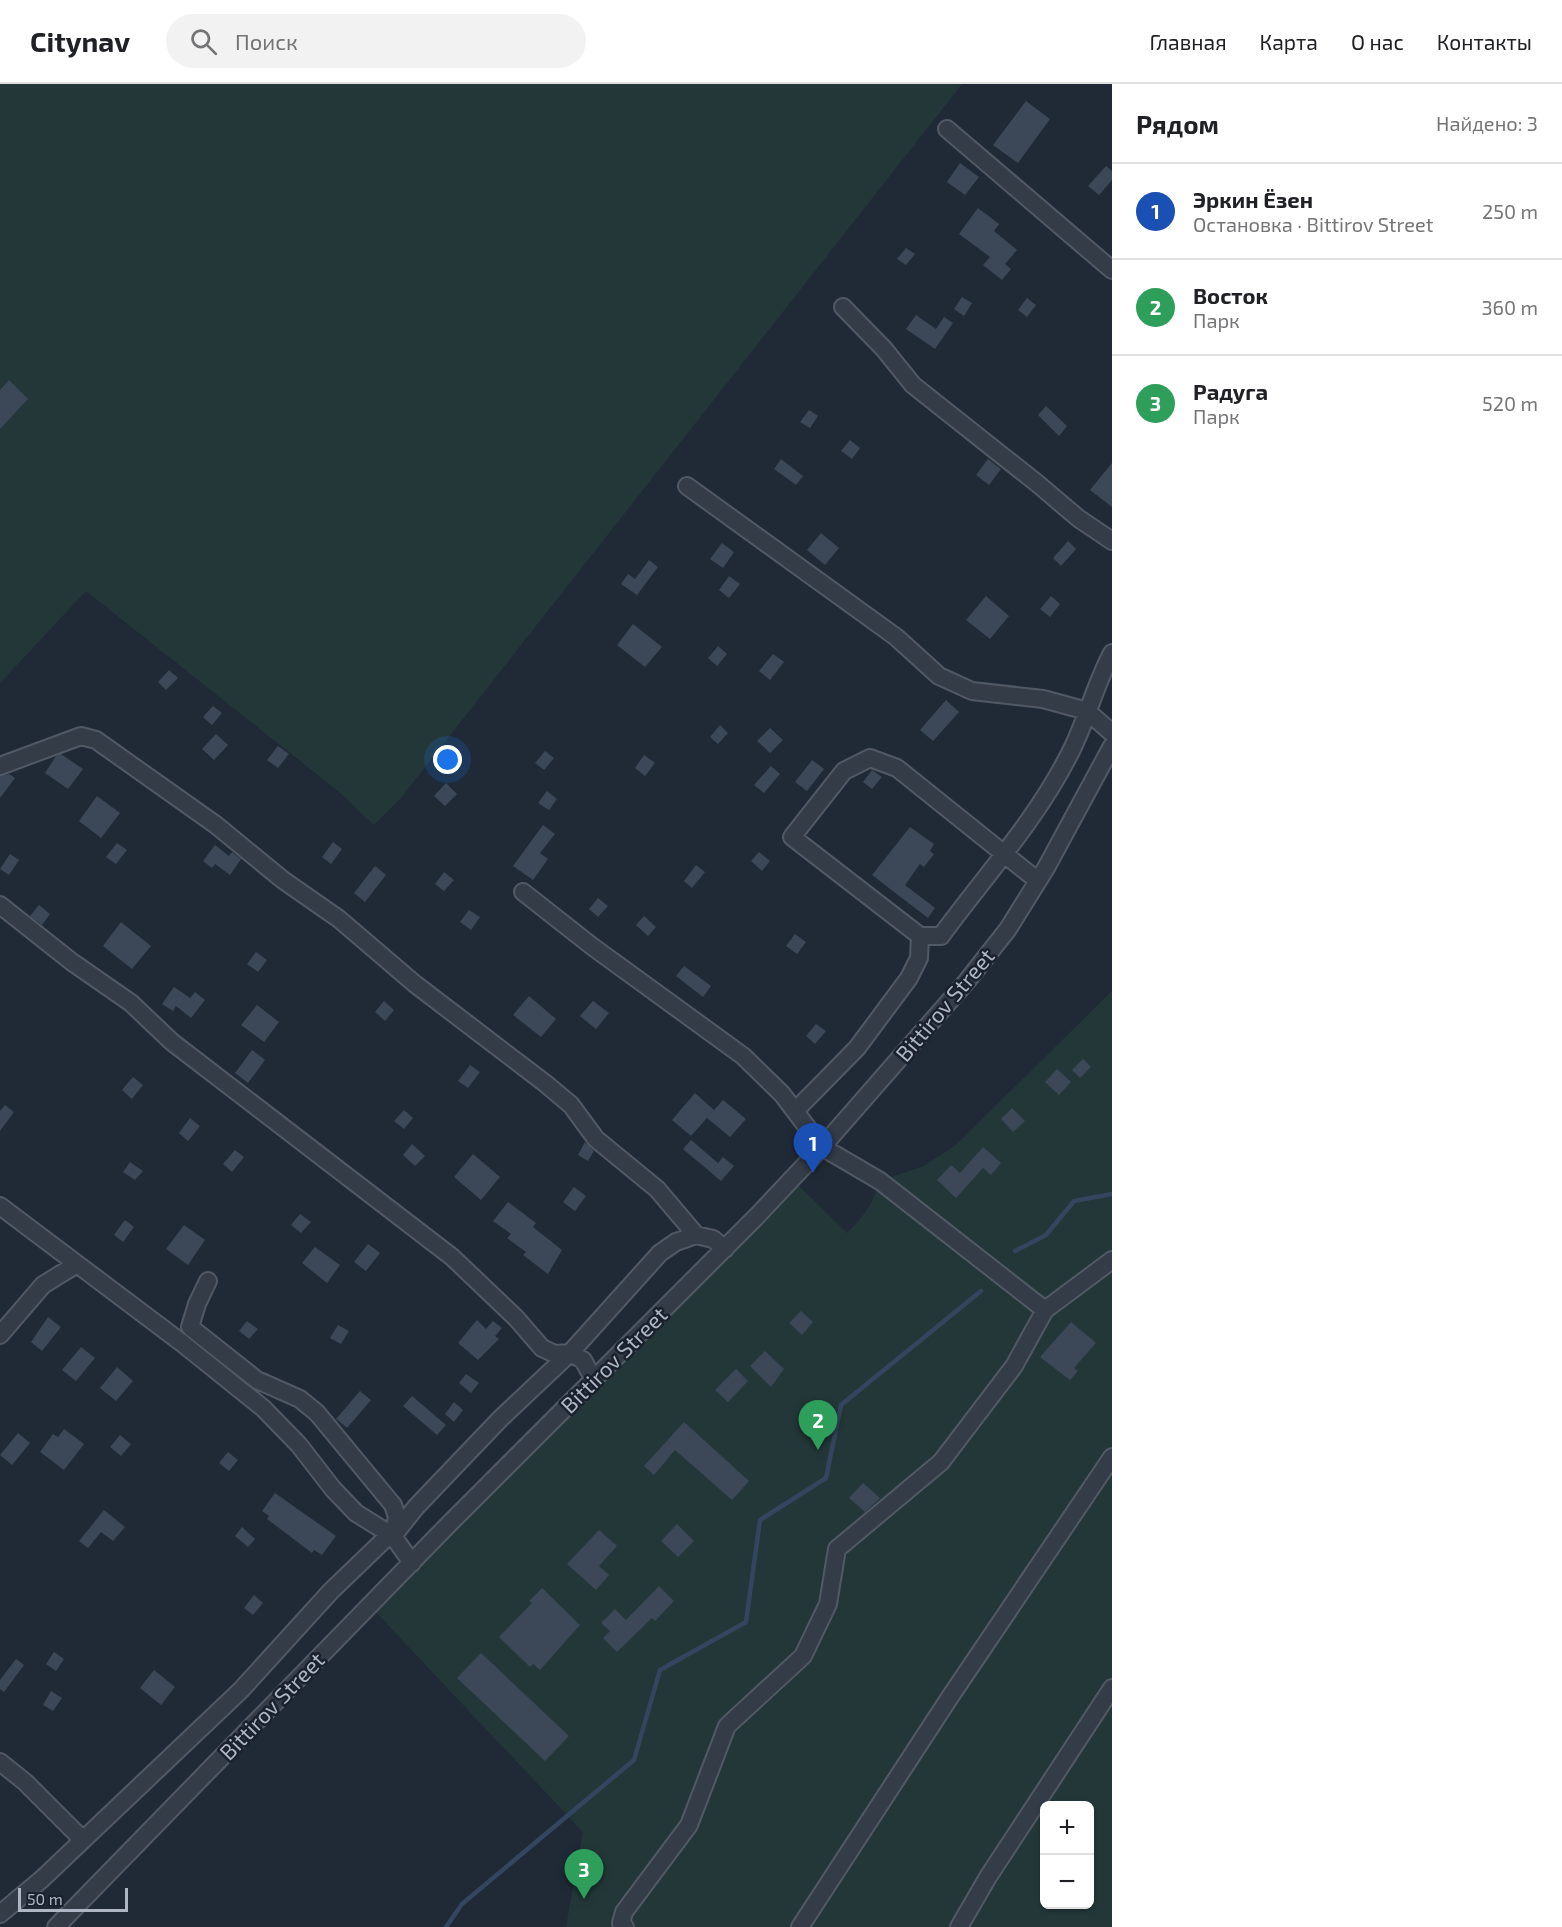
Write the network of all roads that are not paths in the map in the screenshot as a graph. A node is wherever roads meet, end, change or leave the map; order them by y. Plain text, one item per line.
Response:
1 (947, 129) dead end
2 (1112, 270) edge
3 (843, 307) dead end
4 (687, 486) dead end
5 (1112, 541) edge
6 (1112, 653) edge
7 (1087, 711) junction
8 (1112, 733) edge
9 (1112, 746) edge
10 (0, 766) edge
11 (1003, 852) junction
12 (1038, 881) junction
13 (523, 892) dead end
14 (0, 905) edge
15 (920, 936) junction
16 (795, 1111) junction
17 (822, 1147) junction
18 (0, 1206) edge
19 (696, 1235) junction
20 (725, 1249) junction
21 (1112, 1260) edge
22 (77, 1264) junction
23 (208, 1281) dead end
24 (1045, 1310) junction
25 (0, 1335) edge
26 (570, 1353) junction
27 (594, 1380) junction
28 (1112, 1457) edge
29 (393, 1536) junction
30 (412, 1563) junction
31 (1112, 1688) edge
32 (0, 1762) edge
33 (83, 1840) junction
34 (0, 1914) edge
35 (56, 1927) edge
36 (625, 1927) edge
37 (800, 1927) edge
38 (959, 1927) edge

1 - 2 street
3 - 5 street
4 - 7 street
6 - 7 street
7 - 8 street
7 - 11 street
9 - 12 street, Bittirov Street
10 - 19 street
11 - 12 street
11 - 15 street
11 - 15 street
12 - 17 street, Bittirov Street
13 - 16 street
14 - 26 street
15 - 16 street
16 - 17 street
17 - 20 street, Bittirov Street
17 - 24 street
18 - 22 street
19 - 20 street
19 - 26 street
20 - 27 street, Bittirov Street
21 - 24 street
22 - 25 street
22 - 29 street
23 - 29 street
24 - 36 street
26 - 27 street
26 - 29 street
27 - 30 street, Bittirov Street
28 - 37 street
29 - 30 street
29 - 33 street
30 - 35 street, Bittirov Street
31 - 38 street
32 - 33 street
33 - 34 street

